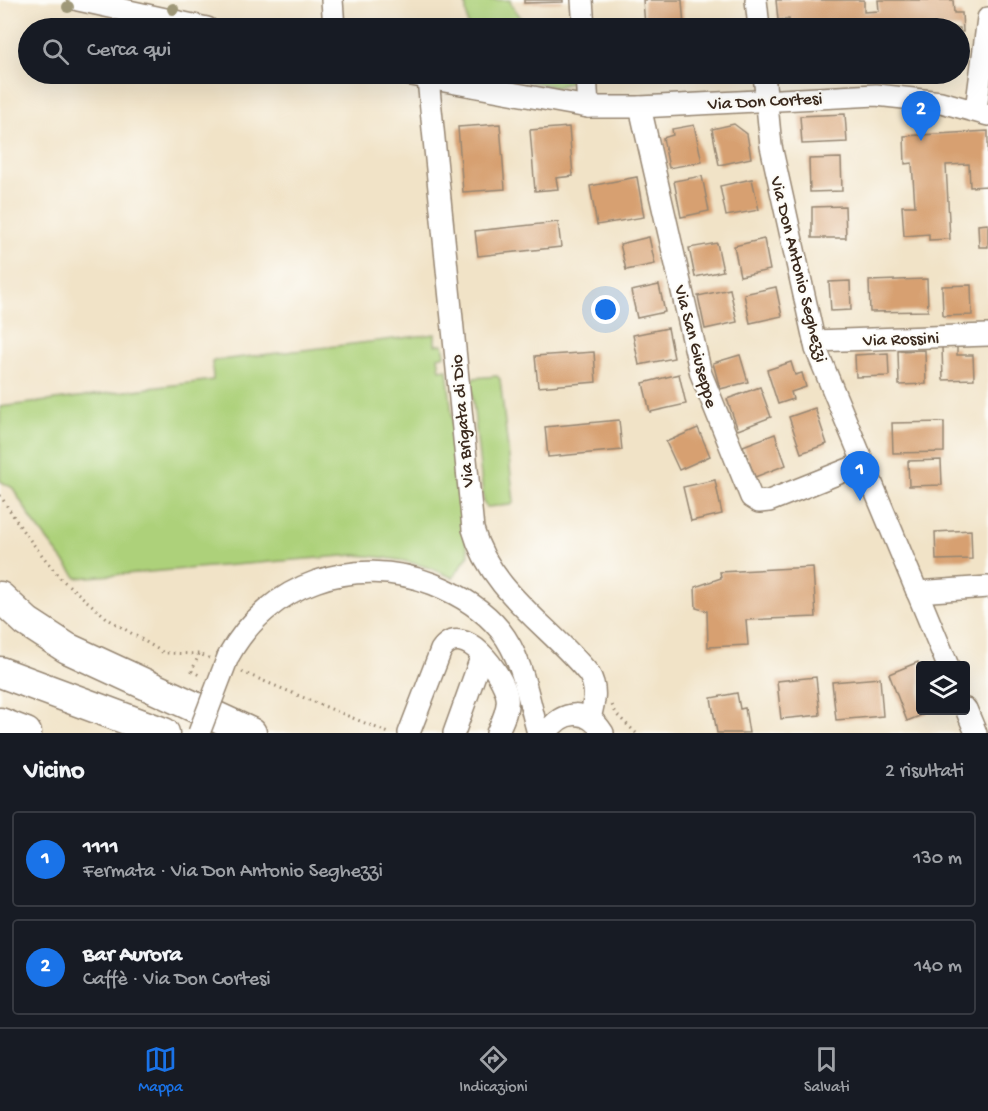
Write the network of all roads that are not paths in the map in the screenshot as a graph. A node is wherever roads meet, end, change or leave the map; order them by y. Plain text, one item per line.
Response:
1 (78, 0) edge
2 (332, 0) edge
3 (582, 0) edge
4 (756, 0) edge
5 (161, 18) edge
6 (333, 18) edge
7 (583, 18) edge
8 (758, 18) edge
9 (988, 18) edge
10 (428, 84) edge
11 (457, 84) edge
12 (587, 84) edge
13 (765, 84) edge
14 (766, 100) junction
15 (588, 107) junction
16 (640, 107) junction
17 (982, 113) edge
18 (988, 334) edge
19 (814, 341) junction
20 (864, 463) junction
21 (988, 587) edge
22 (917, 592) junction
23 (0, 597) edge
24 (0, 620) edge
25 (53, 640) junction
26 (482, 655) junction
27 (946, 661) edge
28 (0, 672) edge
29 (524, 678) junction
30 (968, 715) edge
31 (587, 722) edge
32 (0, 723) edge
33 (26, 733) edge
34 (164, 733) edge
35 (199, 733) edge
36 (251, 733) edge
37 (409, 733) edge
38 (454, 733) edge
39 (497, 733) edge
40 (538, 733) edge
41 (547, 733) edge
42 (976, 733) edge

1 - 5 street
2 - 6 street
3 - 7 street
4 - 8 street
9 - 17 street
10 - 31 street, Via Brigata di Dio
11 - 15 street, Via Don Cortesi
12 - 15 street
13 - 14 street, Via Don Antonio Seghezzi
14 - 16 street, Via Don Cortesi
14 - 17 street, Via Don Cortesi
14 - 19 street, Via Don Antonio Seghezzi
15 - 16 street, Via Don Cortesi
16 - 20 street, Via San Giuseppe
18 - 19 street, Via Rossini
19 - 20 street, Via Don Antonio Seghezzi
20 - 22 street, Via Don Antonio Seghezzi
21 - 22 street
22 - 27 street, Via Don Antonio Seghezzi
23 - 25 highway
24 - 25 street
25 - 36 highway
26 - 37 street
26 - 38 street
26 - 39 street
28 - 34 highway
29 - 31 street
29 - 35 street, bridge
29 - 40 street
30 - 42 street
31 - 41 street
32 - 33 highway

